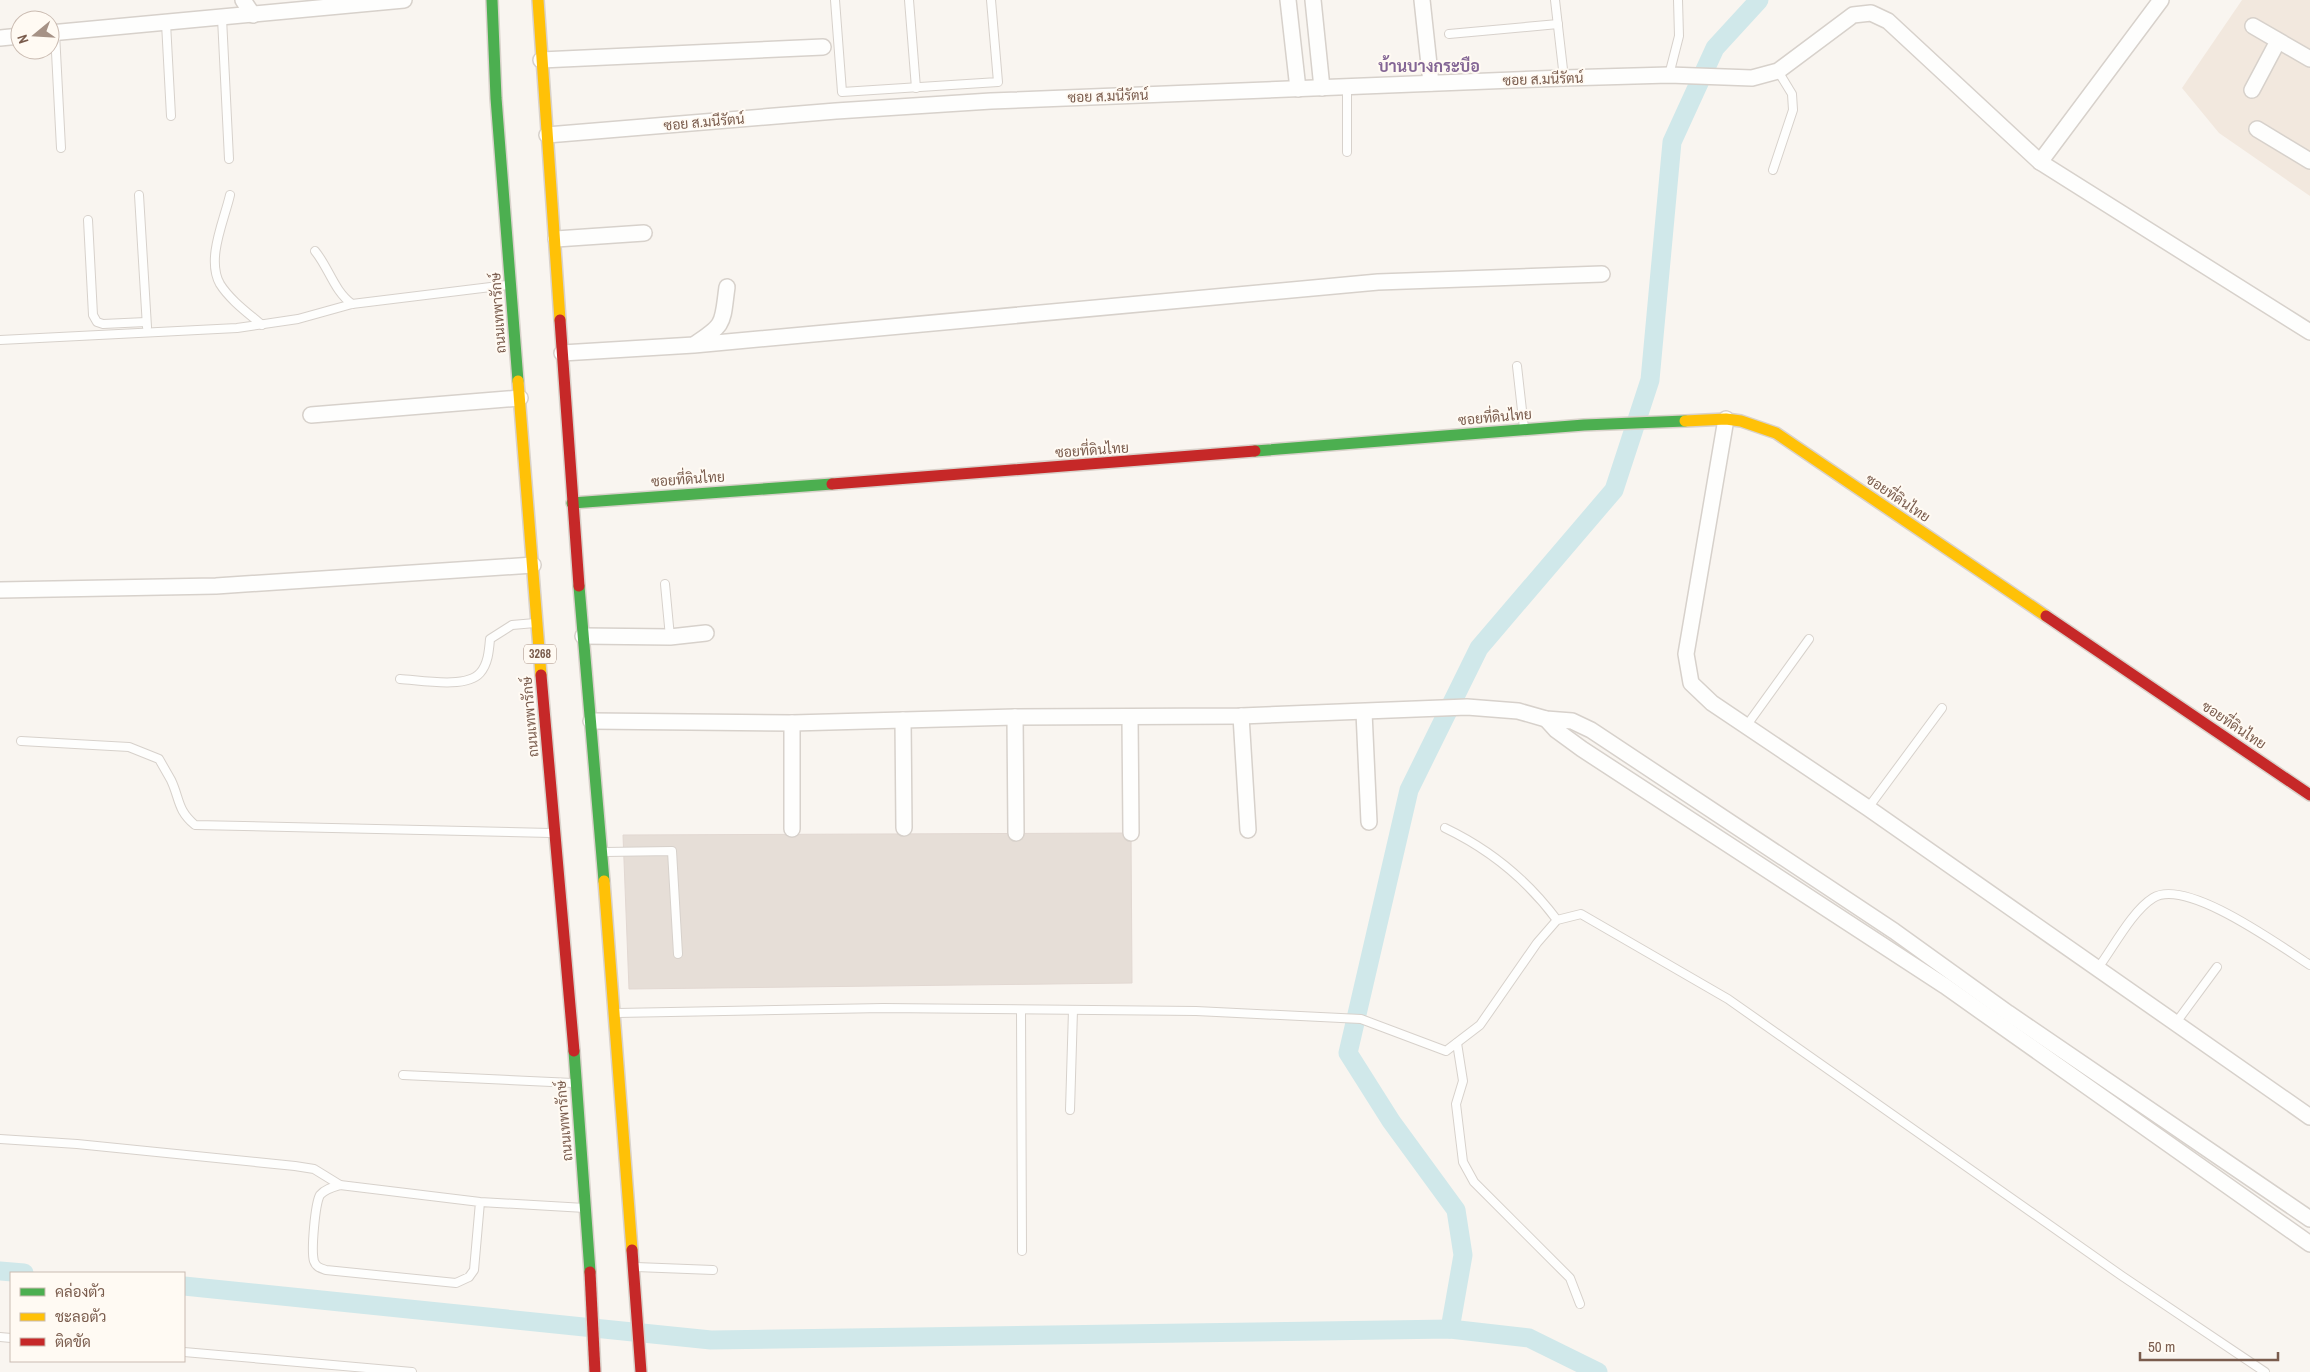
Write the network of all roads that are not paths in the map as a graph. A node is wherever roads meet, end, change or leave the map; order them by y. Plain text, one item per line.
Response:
1 (243, 0) edge
2 (404, 0) edge
3 (492, 0) edge
4 (538, 0) edge
5 (835, 0) edge
6 (909, 0) edge
7 (991, 0) edge
8 (1288, 0) edge
9 (1313, 0) edge
10 (1422, 0) edge
11 (1555, 0) edge
12 (1678, 0) edge
13 (2161, 0) edge
14 (253, 16) junction
15 (222, 18) junction
16 (166, 23) junction
17 (1558, 24) junction
18 (2253, 26) dead end
19 (60, 32) edge
20 (1449, 34) dead end
21 (2278, 42) junction
22 (823, 47) dead end
23 (2310, 59) edge
24 (55, 60) edge
25 (541, 60) junction
26 (1778, 71) junction
27 (1669, 75) junction
28 (1564, 78) junction
29 (1431, 83) junction
30 (1347, 87) junction
31 (916, 88) junction
32 (1322, 88) junction
33 (1298, 89) junction
34 (2252, 90) dead end
35 (171, 116) dead end
36 (2257, 129) dead end
37 (547, 136) junction
38 (61, 148) dead end
39 (1348, 152) dead end
40 (229, 159) dead end
41 (2310, 160) edge
42 (2040, 162) junction
43 (1773, 170) dead end
44 (139, 195) dead end
45 (230, 195) dead end
46 (88, 220) dead end
47 (644, 233) dead end
48 (556, 239) junction
49 (315, 251) dead end
50 (1602, 274) dead end
51 (511, 285) junction
52 (727, 287) dead end
53 (352, 304) junction
54 (146, 322) junction
55 (262, 325) junction
56 (2310, 332) edge
57 (147, 334) junction
58 (0, 340) edge
59 (694, 345) junction
60 (562, 353) junction
61 (1517, 366) dead end
62 (520, 398) junction
63 (311, 415) dead end
64 (1726, 419) junction
65 (1524, 430) junction
66 (572, 503) junction
67 (532, 566) junction
68 (665, 584) dead end
69 (0, 590) edge
70 (537, 623) junction
71 (706, 633) dead end
72 (583, 636) junction
73 (670, 637) junction
74 (1808, 639) dead end
75 (400, 679) dead end
76 (1942, 708) dead end
77 (1364, 712) junction
78 (1241, 716) junction
79 (1015, 717) junction
80 (1130, 717) junction
81 (1546, 719) junction
82 (903, 720) junction
83 (590, 722) junction
84 (792, 723) junction
85 (1746, 725) junction
86 (21, 741) dead end
87 (2310, 795) edge
88 (1698, 801) junction
89 (1868, 808) junction
90 (1688, 818) junction
91 (1369, 822) dead end
92 (904, 828) dead end
93 (1445, 828) dead end
94 (792, 829) dead end
95 (1248, 830) dead end
96 (556, 833) junction
97 (1016, 833) dead end
98 (1131, 833) dead end
99 (601, 852) junction
100 (1557, 920) junction
101 (678, 954) dead end
102 (2310, 965) edge
103 (2216, 967) dead end
104 (2098, 968) junction
105 (1021, 1010) junction
106 (1073, 1010) junction
107 (615, 1013) junction
108 (2004, 1019) junction
109 (2175, 1024) junction
110 (1457, 1043) junction
111 (403, 1075) dead end
112 (576, 1084) junction
113 (1070, 1110) dead end
114 (2310, 1117) edge
115 (0, 1139) edge
116 (340, 1185) junction
117 (480, 1202) junction
118 (587, 1208) junction
119 (2310, 1219) edge
120 (2305, 1241) edge
121 (1022, 1251) dead end
122 (634, 1267) junction
123 (714, 1270) dead end
124 (1580, 1304) dead end
125 (185, 1352) edge
126 (412, 1372) edge
127 (595, 1372) edge
128 (641, 1372) edge
129 (2265, 1372) edge

1 - 14 street
2 - 14 street
3 - 51 main road, ถนนเทพารักษ์ / 3268
4 - 25 main road
5 - 31 lane
6 - 31 lane
7 - 31 lane
8 - 33 street
9 - 32 street
10 - 29 street
11 - 17 lane
12 - 27 lane
13 - 42 street
14 - 15 street
15 - 16 street
15 - 40 lane
16 - 19 street
16 - 35 lane
17 - 20 lane
17 - 28 lane
18 - 21 street
21 - 23 street
21 - 34 street
22 - 25 street
24 - 38 lane
25 - 37 main road
26 - 27 street, ซอย ส.มนีรัตน์
26 - 42 street
26 - 43 lane
27 - 28 street, ซอย ส.มนีรัตน์
28 - 29 street, ซอย ส.มนีรัตน์
29 - 30 street, ซอย ส.มนีรัตน์
30 - 32 street, ซอย ส.มนีรัตน์
30 - 39 lane
32 - 33 street, ซอย ส.มนีรัตน์
33 - 37 street, ซอย ส.มนีรัตน์
36 - 41 street
37 - 48 main road
42 - 56 street
44 - 54 lane
45 - 55 lane
46 - 54 lane
47 - 48 street
48 - 60 main road
49 - 53 lane
50 - 59 street
51 - 53 lane
51 - 62 main road, ถนนเทพารักษ์ / 3268
52 - 59 street
53 - 55 lane
54 - 57 lane
55 - 57 lane
57 - 58 lane
59 - 60 street
60 - 66 main road
61 - 65 lane
62 - 63 street
62 - 67 main road, ถนนเทพารักษ์ / 3268
64 - 65 main road, ซอยที่ดินไทย
64 - 85 street
64 - 87 main road, ซอยที่ดินไทย
65 - 66 main road, ซอยที่ดินไทย
66 - 72 main road
67 - 69 street
67 - 70 main road, ถนนเทพารักษ์ / 3268
68 - 73 lane
70 - 75 lane
70 - 96 main road, ถนนเทพารักษ์ / 3268
71 - 73 street
72 - 73 street
72 - 83 main road
74 - 85 lane
76 - 89 lane
77 - 78 street
77 - 81 street
77 - 91 street
78 - 80 street
78 - 95 street
79 - 80 street
79 - 82 street
79 - 97 street
80 - 98 street
81 - 88 street
81 - 90 street
82 - 84 street
82 - 92 street
83 - 84 street
83 - 99 main road
84 - 94 street
85 - 89 street
86 - 96 lane
88 - 90 street
88 - 108 street
89 - 104 street
90 - 108 street
93 - 100 lane
96 - 112 main road, ถนนเทพารักษ์ / 3268
99 - 101 lane
99 - 107 main road
100 - 110 lane
100 - 129 lane
102 - 104 lane
103 - 109 lane
104 - 109 street
105 - 106 lane
105 - 107 lane
105 - 121 lane
106 - 110 lane
106 - 113 lane
107 - 122 main road
108 - 119 street
108 - 120 street
109 - 114 street
110 - 124 lane
111 - 112 lane
112 - 118 main road, ถนนเทพารักษ์ / 3268
115 - 116 lane
116 - 117 lane
116 - 117 lane
117 - 118 lane
118 - 127 main road, ถนนเทพารักษ์ / 3268
119 - 120 street
122 - 123 lane
122 - 128 main road
125 - 126 lane

